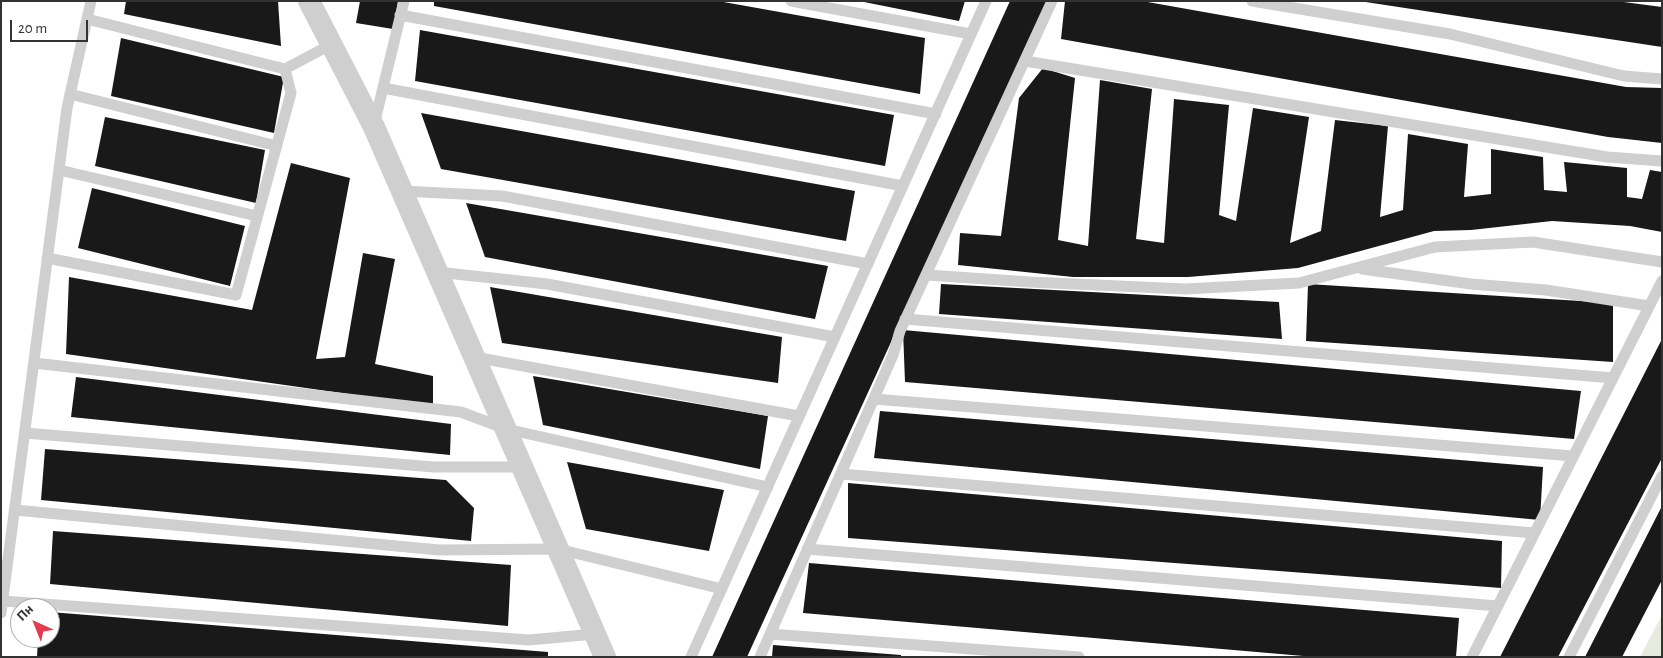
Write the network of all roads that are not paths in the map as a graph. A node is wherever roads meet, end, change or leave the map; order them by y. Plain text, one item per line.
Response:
1 (91, 1) edge
2 (309, 1) edge
3 (404, 1) edge
4 (791, 1) edge
5 (986, 1) edge
6 (1052, 1) edge
7 (1252, 1) edge
8 (400, 15) junction
9 (87, 19) junction
10 (971, 34) junction
11 (332, 44) junction
12 (1025, 61) junction
13 (285, 69) junction
14 (1662, 79) edge
15 (383, 88) junction
16 (70, 94) junction
17 (936, 114) junction
18 (374, 127) junction
19 (276, 146) junction
20 (1662, 160) edge
21 (59, 170) junction
22 (903, 186) junction
23 (402, 191) junction
24 (257, 216) junction
25 (47, 258) junction
26 (1662, 262) edge
27 (868, 264) junction
28 (1355, 268) junction
29 (437, 272) junction
30 (927, 275) junction
31 (1662, 281) edge
32 (1649, 306) junction
33 (906, 319) junction
34 (835, 337) junction
35 (474, 357) junction
36 (34, 363) junction
37 (1613, 378) junction
38 (874, 399) junction
39 (800, 416) junction
40 (506, 429) junction
41 (25, 432) junction
42 (1573, 456) junction
43 (522, 467) junction
44 (841, 474) junction
45 (1662, 476) edge
46 (768, 487) junction
47 (15, 510) junction
48 (1534, 533) junction
49 (558, 549) junction
50 (807, 549) junction
51 (722, 589) junction
52 (2, 602) edge
53 (1498, 606) junction
54 (1, 613) edge
55 (595, 634) junction
56 (770, 634) junction
57 (605, 657) edge
58 (691, 657) edge
59 (760, 657) edge
60 (1080, 657) edge
61 (1472, 657) edge
62 (1569, 657) edge

1 - 9 lane
2 - 11 street
3 - 8 lane
4 - 10 lane
5 - 10 lane
6 - 12 lane
7 - 14 lane
8 - 15 lane
8 - 17 lane
9 - 13 lane
9 - 16 lane
10 - 17 lane
11 - 13 lane
11 - 18 street
12 - 20 lane
12 - 30 lane
13 - 19 lane
15 - 18 lane
15 - 22 lane
16 - 19 lane
16 - 21 lane
17 - 22 lane
18 - 23 street
19 - 24 lane
21 - 24 lane
21 - 25 lane
22 - 27 lane
23 - 27 lane
23 - 29 street
24 - 25 lane
25 - 36 lane
26 - 28 lane
27 - 34 lane
28 - 30 lane
28 - 32 lane
29 - 34 lane
29 - 35 street
30 - 33 lane
31 - 32 lane
32 - 37 lane
33 - 37 lane
33 - 38 lane
34 - 39 lane
35 - 39 lane
35 - 40 street
36 - 40 lane
36 - 41 lane
37 - 42 lane
38 - 42 lane
38 - 44 lane
39 - 46 lane
40 - 43 street
40 - 46 lane
41 - 43 lane
41 - 47 lane
42 - 48 lane
43 - 49 street
44 - 48 lane
44 - 50 lane
45 - 62 lane
46 - 51 lane
47 - 49 lane
47 - 52 lane
48 - 53 lane
49 - 51 lane
49 - 55 street
50 - 53 lane
50 - 56 lane
51 - 58 lane
52 - 54 lane
52 - 55 lane
53 - 61 lane
55 - 57 street
56 - 59 lane
56 - 60 lane

